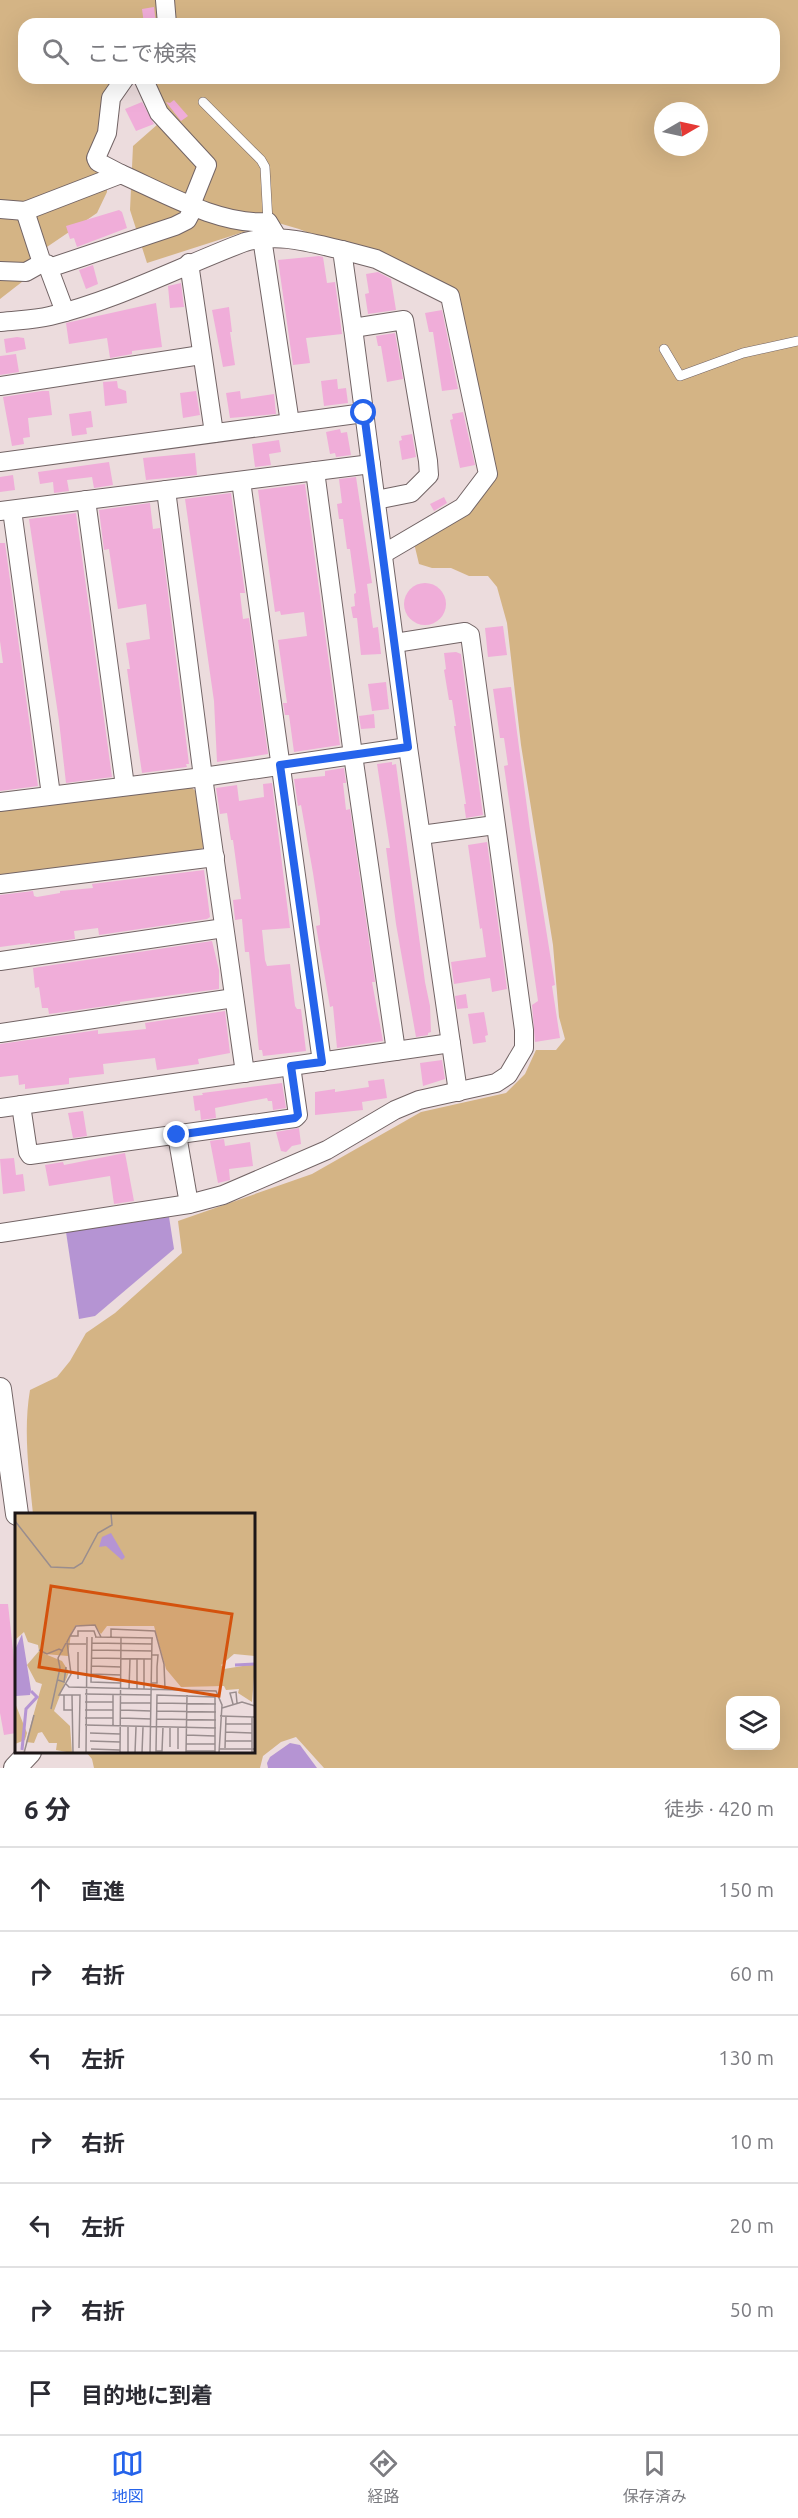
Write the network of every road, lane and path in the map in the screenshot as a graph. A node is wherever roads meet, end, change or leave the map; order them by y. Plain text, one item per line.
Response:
1 (165, 0) edge
2 (166, 18) edge
3 (121, 84) edge
4 (146, 84) edge
5 (203, 102) dead end
6 (121, 174) junction
7 (192, 206) junction
8 (0, 209) edge
9 (25, 211) junction
10 (269, 232) junction
11 (342, 250) junction
12 (189, 263) junction
13 (46, 266) junction
14 (0, 271) edge
15 (64, 312) junction
16 (0, 322) edge
17 (353, 328) junction
18 (798, 341) edge
19 (664, 349) dead end
20 (201, 355) junction
21 (0, 386) edge
22 (364, 413) junction
23 (290, 423) junction
24 (214, 433) junction
25 (0, 462) edge
26 (371, 464) junction
27 (315, 471) junction
28 (241, 481) junction
29 (166, 490) junction
30 (86, 500) junction
31 (376, 500) junction
32 (6, 511) edge
33 (383, 554) junction
34 (395, 643) junction
35 (408, 747) junction
36 (353, 755) junction
37 (280, 765) junction
38 (203, 777) junction
39 (125, 786) junction
40 (51, 795) junction
41 (0, 802) edge
42 (495, 825) junction
43 (421, 835) junction
44 (215, 857) junction
45 (0, 884) edge
46 (224, 928) junction
47 (0, 961) edge
48 (234, 998) junction
49 (0, 1033) edge
50 (451, 1043) junction
51 (396, 1051) junction
52 (322, 1062) junction
53 (291, 1066) junction
54 (245, 1073) junction
55 (458, 1092) junction
56 (21, 1105) junction
57 (0, 1108) edge
58 (177, 1135) junction
59 (189, 1204) junction
60 (0, 1233) edge
61 (0, 1389) edge
62 (4, 1448) edge
63 (17, 1513) edge
64 (29, 1753) edge
65 (15, 1768) edge

1 - 2 street
3 - 6 street
4 - 7 street
5 - 10 lane
6 - 7 street
6 - 9 street
7 - 10 street
7 - 13 street
8 - 9 street
9 - 13 street
10 - 11 street
10 - 12 street
10 - 23 street
11 - 17 street
11 - 33 street
12 - 15 street
12 - 20 street
13 - 14 street
13 - 15 street
15 - 16 street
17 - 22 street
17 - 31 street
18 - 19 lane
20 - 21 street
20 - 24 street
22 - 23 street
22 - 26 street
23 - 24 street
24 - 25 street
26 - 27 street
26 - 31 street
27 - 28 street
27 - 36 street
28 - 29 street
28 - 37 street
29 - 30 street
29 - 38 street
30 - 32 street
30 - 39 street
31 - 33 street
32 - 40 street
33 - 34 street
34 - 35 street
34 - 42 street
35 - 36 street
35 - 43 street
36 - 37 street
36 - 51 street
37 - 38 street
37 - 52 street
38 - 39 street
38 - 44 street
39 - 40 street
40 - 41 street
42 - 43 street
42 - 55 street
43 - 50 street
44 - 45 street
44 - 46 street
46 - 47 street
46 - 48 street
48 - 49 street
48 - 54 street
50 - 51 street
50 - 55 street
51 - 52 street
52 - 53 street
53 - 54 street
53 - 58 street
54 - 56 street
55 - 59 street
56 - 57 street
56 - 58 street
58 - 59 street
59 - 60 street
61 - 62 street
62 - 63 street
64 - 65 street

